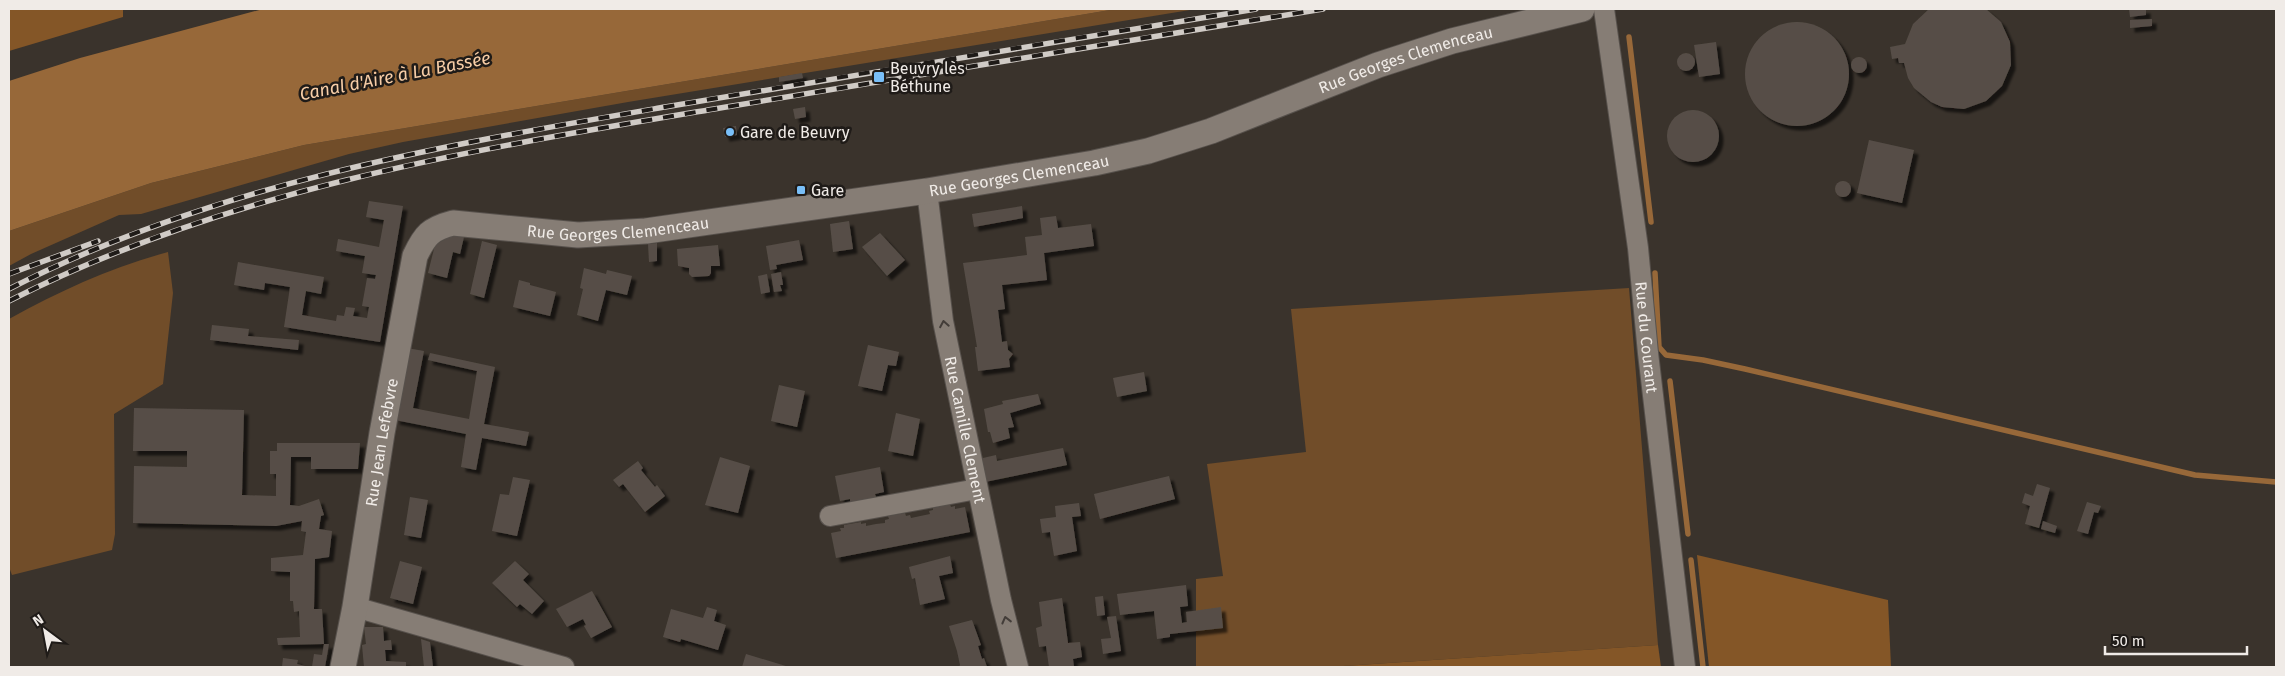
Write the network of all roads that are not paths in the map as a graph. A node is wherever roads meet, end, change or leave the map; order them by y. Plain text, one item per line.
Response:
1 (1582, 9) edge
2 (1604, 9) edge
3 (927, 192) junction
4 (436, 227) joint
5 (977, 489) junction
6 (830, 516) dead end
7 (355, 607) junction
8 (343, 667) edge
9 (564, 667) edge
10 (1018, 667) edge
11 (1686, 667) edge

1 - 3 street, Rue Georges Clemenceau
2 - 11 street, Rue du Courant
3 - 4 street, Rue Georges Clemenceau
5 -> 3 street, Rue Camille Clement
4 - 7 street, Rue Jean Lefebvre
5 - 6 street
10 -> 5 street, Rue Camille Clement
7 - 8 street, Rue Jean Lefebvre
7 - 9 street

